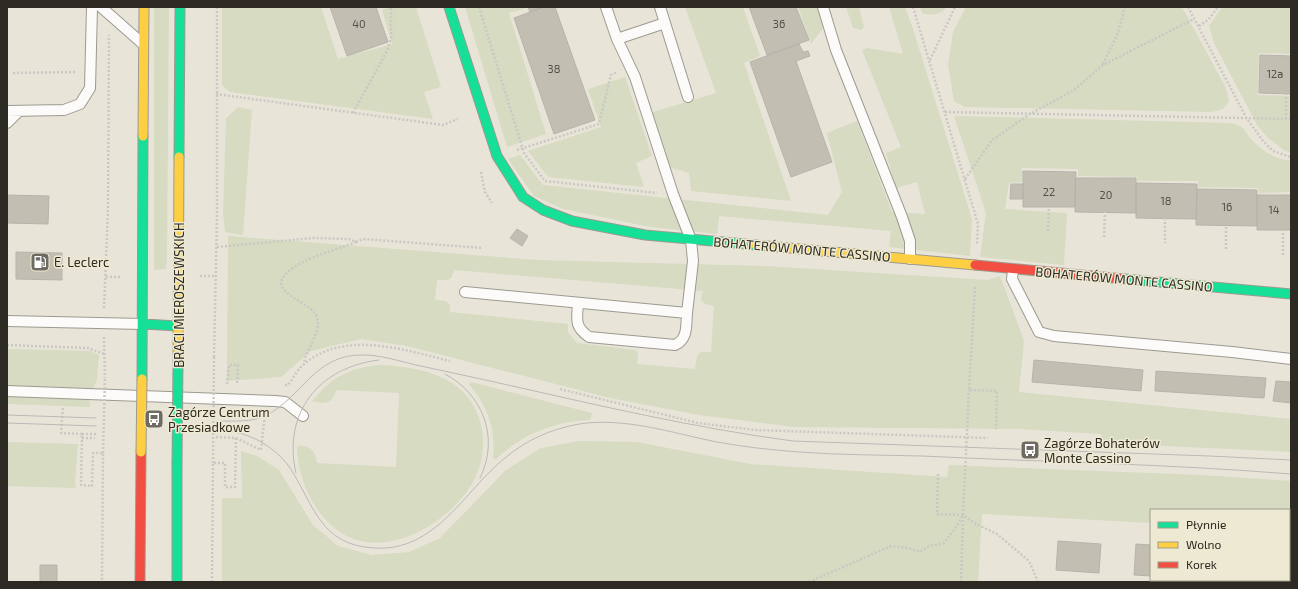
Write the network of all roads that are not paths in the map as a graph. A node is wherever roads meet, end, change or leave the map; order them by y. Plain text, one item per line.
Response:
1 (92, 7) edge
2 (101, 7) edge
3 (144, 7) edge
4 (180, 7) edge
5 (449, 7) edge
6 (606, 7) edge
7 (660, 7) edge
8 (823, 7) edge
9 (665, 23) junction
10 (617, 38) junction
11 (144, 46) junction
12 (688, 96) dead end
13 (7, 111) edge
14 (18, 112) junction
15 (7, 123) edge
16 (692, 240) junction
17 (910, 259) junction
18 (1013, 270) junction
19 (464, 292) dead end
20 (1291, 294) edge
21 (578, 302) junction
22 (687, 313) junction
23 (7, 320) edge
24 (143, 324) junction
25 (178, 326) junction
26 (1291, 359) edge
27 (7, 391) edge
28 (303, 416) dead end
29 (140, 582) edge
30 (177, 582) edge

1 - 14 lane
2 - 11 lane
3 - 11 main road
4 - 25 main road, BRACI MIEROSZEWSKICH
5 - 16 main road, BOHATERÓW MONTE CASSINO
6 - 10 lane
7 - 9 lane
8 - 17 lane
9 - 10 lane
9 - 12 lane
10 - 16 lane
11 - 24 main road
13 - 14 lane
14 - 15 lane
16 - 17 main road, BOHATERÓW MONTE CASSINO
16 - 22 lane
17 - 18 main road, BOHATERÓW MONTE CASSINO
18 - 20 main road, BOHATERÓW MONTE CASSINO
18 - 26 lane
19 - 21 lane
21 - 22 lane
21 - 22 lane
23 - 24 lane
24 - 25 main road
24 - 29 main road, bridge
25 - 30 main road, BRACI MIEROSZEWSKICH, bridge
27 - 28 lane

